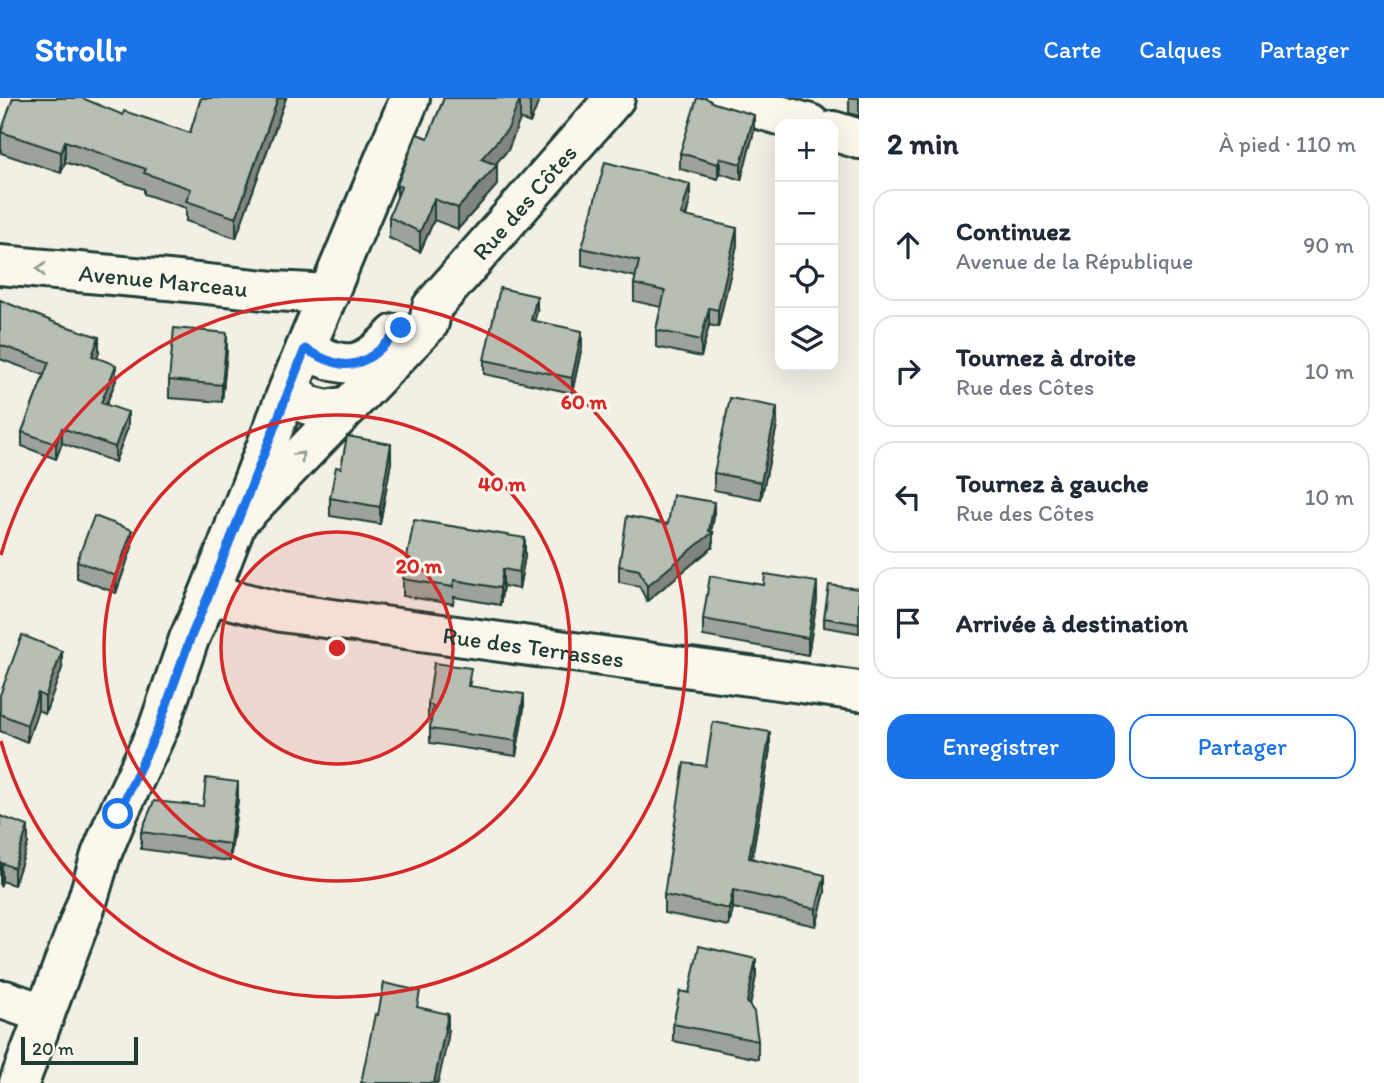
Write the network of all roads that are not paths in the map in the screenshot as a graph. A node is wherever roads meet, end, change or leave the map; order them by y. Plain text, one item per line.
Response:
1 (410, 98) edge
2 (615, 98) edge
3 (721, 98) edge
4 (793, 119) edge
5 (838, 133) edge
6 (859, 139) edge
7 (0, 265) edge
8 (329, 294) junction
9 (432, 307) junction
10 (305, 349) junction
11 (289, 388) junction
12 (349, 406) junction
13 (236, 523) junction
14 (209, 594) junction
15 (859, 691) edge
16 (0, 1000) edge
17 (45, 1014) junction
18 (19, 1083) edge

1 - 8 street
2 - 9 street, Rue des Côtes
3 - 4 street
5 - 6 street
8 -> 7 street, Avenue Marceau
8 - 10 street
9 - 10 street, Rue des Côtes
9 - 12 street, Rue des Côtes
10 - 11 street
11 - 12 street
11 - 13 street
13 -> 12 street, Rue des Côtes
13 - 14 street
14 - 15 street, Rue des Terrasses
14 - 17 street
16 - 17 street
17 - 18 street

